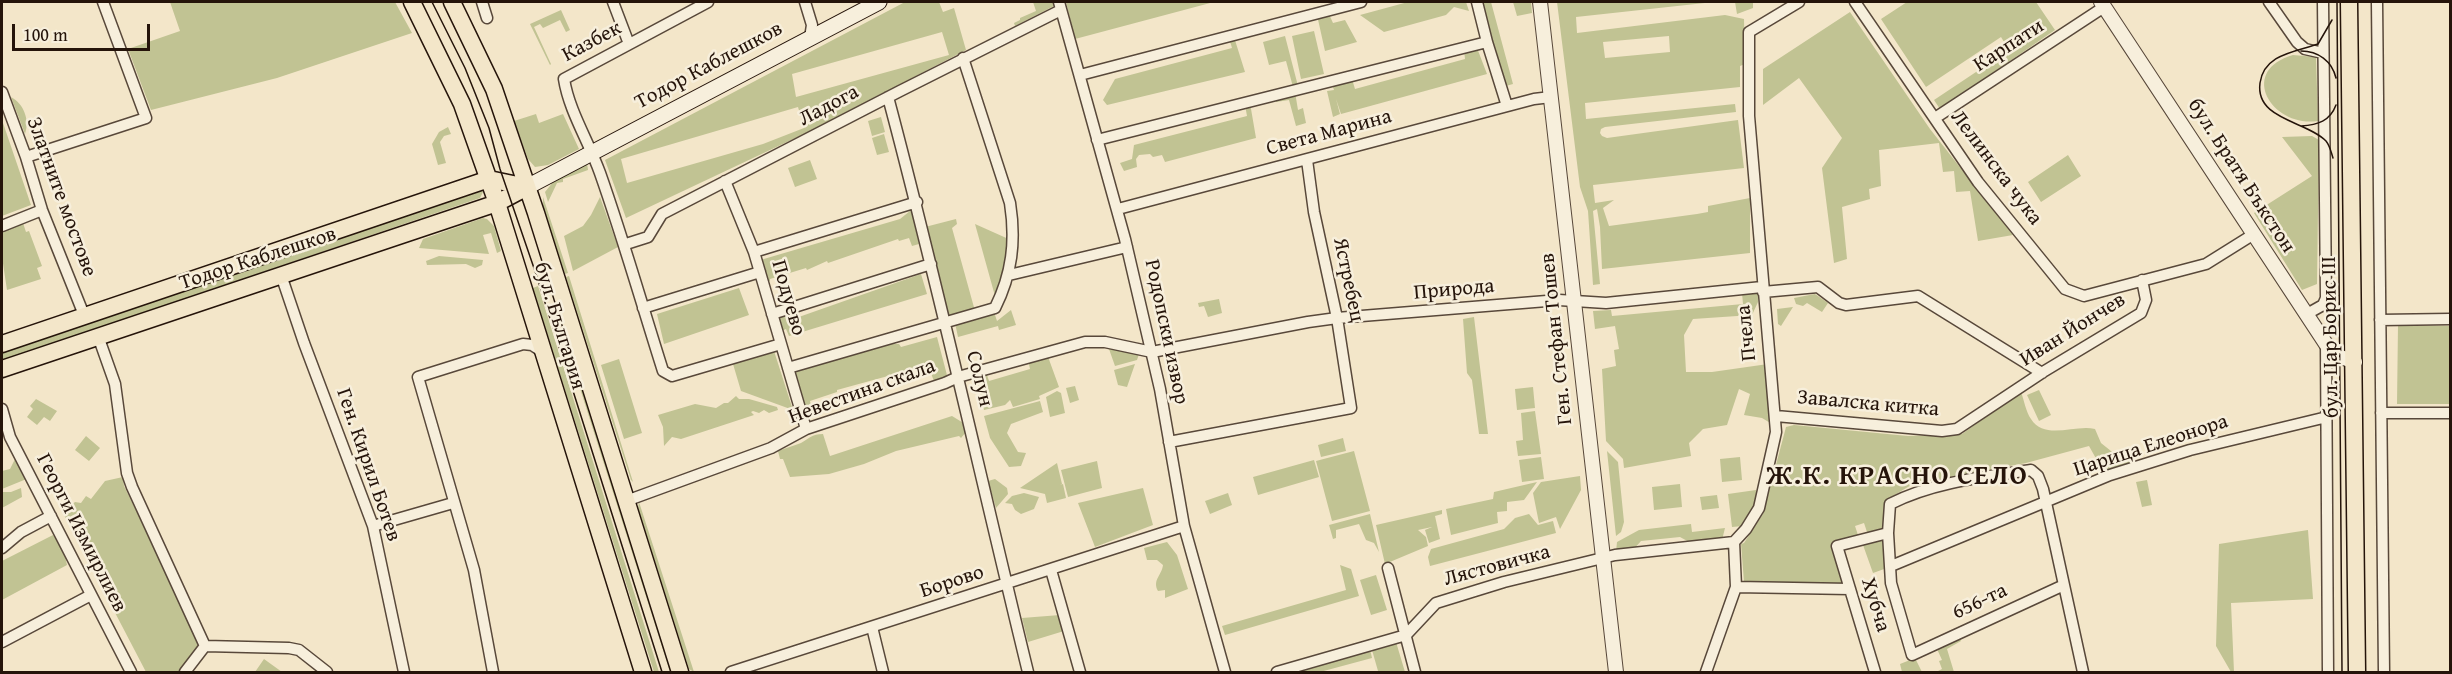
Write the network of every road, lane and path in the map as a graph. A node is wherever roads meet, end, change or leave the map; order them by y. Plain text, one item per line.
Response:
1 (103, 2) edge
2 (412, 2) edge
3 (452, 2) edge
4 (482, 2) edge
5 (613, 2) edge
6 (708, 2) edge
7 (805, 2) edge
8 (879, 2) edge
9 (1361, 2) edge
10 (1477, 2) edge
11 (1540, 2) edge
12 (1799, 2) edge
13 (1855, 2) edge
14 (2269, 2) edge
15 (2323, 2) edge
16 (2349, 2) edge
17 (2376, 2) edge
18 (2102, 4) edge
19 (1060, 6) edge
20 (487, 18) dead end
21 (810, 38) junction
22 (1487, 42) junction
23 (629, 44) junction
24 (2323, 53) junction
25 (963, 58) junction
26 (1080, 75) junction
27 (2, 92) edge
28 (888, 97) junction
29 (1551, 97) junction
30 (1507, 106) junction
31 (1935, 118) junction
32 (1097, 140) junction
33 (593, 152) junction
34 (26, 157) junction
35 (1307, 160) junction
36 (489, 179) junction
37 (725, 181) junction
38 (527, 187) junction
39 (916, 202) junction
40 (497, 203) junction
41 (1118, 209) junction
42 (42, 210) junction
43 (2, 226) edge
44 (2254, 234) junction
45 (626, 244) junction
46 (1127, 247) junction
47 (754, 252) junction
48 (932, 264) junction
49 (760, 272) junction
50 (281, 275) junction
51 (1009, 275) junction
52 (2142, 280) junction
53 (1762, 290) junction
54 (1573, 301) junction
55 (643, 308) junction
56 (772, 314) junction
57 (2307, 314) junction
58 (84, 315) junction
59 (533, 318) junction
60 (1337, 318) junction
61 (2451, 319) edge
62 (2380, 320) junction
63 (945, 323) junction
64 (98, 336) junction
65 (2, 344) edge
66 (523, 344) junction
67 (781, 344) junction
68 (2326, 344) junction
69 (543, 352) junction
70 (1152, 352) junction
71 (2355, 362) junction
72 (788, 368) junction
73 (2, 369) edge
74 (2042, 373) junction
75 (958, 377) junction
76 (2, 409) edge
77 (2381, 413) junction
78 (2451, 413) edge
79 (1776, 416) junction
80 (2327, 417) junction
81 (806, 429) junction
82 (1957, 429) joint
83 (6, 440) edge
84 (1169, 442) junction
85 (626, 501) junction
86 (453, 502) junction
87 (2046, 503) junction
88 (51, 516) junction
89 (373, 526) junction
90 (1184, 526) junction
91 (1888, 533) junction
92 (1734, 542) junction
93 (2, 549) edge
94 (1602, 558) junction
95 (1891, 567) junction
96 (1388, 568) dead end
97 (1051, 570) junction
98 (1008, 584) junction
99 (2064, 585) junction
100 (1736, 587) junction
101 (1850, 589) junction
102 (92, 595) junction
103 (872, 627) junction
104 (1406, 635) junction
105 (2, 642) edge
106 (205, 646) junction
107 (126, 671) edge
108 (185, 672) edge
109 (327, 672) edge
110 (404, 672) edge
111 (493, 672) edge
112 (643, 672) edge
113 (680, 672) edge
114 (731, 672) edge
115 (883, 672) edge
116 (1028, 672) edge
117 (1080, 672) edge
118 (1225, 672) edge
119 (1277, 672) edge
120 (1415, 672) edge
121 (1616, 672) edge
122 (1706, 672) edge
123 (1875, 672) edge
124 (2083, 672) edge
125 (2328, 672) edge
126 (2357, 672) edge
127 (2384, 672) edge

1 - 34 street
2 - 36 main road, бул. България
3 - 38 main road, бул. България
4 - 20 street
5 - 23 street
6 - 23 street, Казбек
7 - 21 street
8 - 21 main road, Тодор Каблешков
9 - 26 street
10 - 22 street
11 - 29 street, Ген. Стефан Тошев
12 - 53 street, Пчела
13 - 31 street, Лелинска чука
14 - 24 street
15 - 24 street, бул. Цар Борис III
16 - 71 main road, бул. Цар Борис III
17 - 62 street
18 - 31 street, Карпати
18 - 44 street, бул. Братя Бъкстон
19 - 25 street, Ладога
19 - 26 street, Родопски извор
21 - 33 main road, Тодор Каблешков
22 - 30 street
22 - 32 street
23 - 33 street, Казбек
24 - 57 street, бул. Цар Борис III
25 - 28 street, Ладога
25 - 51 street
26 - 32 street, Родопски извор
27 - 34 street, Златните мостове
28 - 37 street, Ладога
28 - 39 street, Солун
29 - 30 street, Света Марина
29 - 54 street, Ген. Стефан Тошев
30 - 35 street, Света Марина
31 - 52 street, Лелинска чука
32 - 41 street, Родопски извор
33 - 38 main road, Тодор Каблешков
33 - 45 street
34 - 42 street, Златните мостове
35 - 41 street, Света Марина
35 - 60 street, Ястребец
36 - 38 main road
36 - 40 main road, бул. България
36 - 58 main road, Тодор Каблешков
37 - 45 street, Ладога
37 - 47 street, Подуево
38 - 40 main road, Тодор Каблешков
38 - 85 main road, бул. България
39 - 47 street
39 - 48 street, Солун
40 - 50 main road, Тодор Каблешков
40 - 59 main road, бул. България
41 - 46 street, Родопски извор
42 - 43 street
42 - 58 street, Златните мостове
44 - 52 street, Иван Йончев
44 - 57 street, бул. Братя Бъкстон
45 - 55 street
46 - 51 street
46 - 70 street, Родопски извор
47 - 49 street, Подуево
48 - 56 street
48 - 63 street, Солун
49 - 55 street
49 - 56 street, Подуево
50 - 64 main road, Тодор Каблешков
50 - 89 street, Ген. Кирил Ботев
51 - 63 street
52 - 74 street, Иван Йончев
53 - 54 street, Природа
53 - 74 street, Природа
53 - 79 street, Пчела
54 - 60 street, Природа
54 - 94 street, Ген. Стефан Тошев
55 - 67 street
56 - 67 street, Подуево
57 - 68 street, бул. Братя Бъкстон
58 - 65 main road, Тодор Каблешков
59 - 66 street
59 - 69 main road, бул. България
60 - 70 street, Природа
60 - 84 street, Ястребец
61 - 62 street
62 - 77 street
63 - 72 street
63 - 75 street, Солун
64 - 73 main road, Тодор Каблешков
64 - 106 street
66 - 69 street
66 - 86 street
67 - 72 street, Подуево
68 - 71 street, бул. Братя Бъкстон
68 - 80 street, бул. Цар Борис III
69 - 112 main road, бул. България
70 - 75 street, Невестина скала
70 - 84 street, Родопски извор
71 - 126 main road, бул. Цар Борис III
72 - 81 street, Подуево
74 - 82 street, Иван Йончев
75 - 81 street, Невестина скала
75 - 98 street, Солун
76 - 83 street, Георги Измирлиев
77 - 78 street
77 - 127 street
79 - 82 street, Завалска китка
79 - 92 street, Пчела
80 - 87 street, Царица Елеонора
80 - 125 street, бул. Цар Борис III
81 - 85 street, Невестина скала
83 - 88 street, Георги Измирлиев
84 - 90 street, Родопски извор
85 - 113 main road, бул. България
86 - 89 street
86 - 111 street
87 - 91 street
87 - 95 street, Царица Елеонора
87 - 99 street
88 - 93 street
88 - 102 street, Георги Измирлиев
89 - 110 street, Ген. Кирил Ботев
90 - 97 street, Борово
90 - 118 street, Родопски извор
91 - 95 street
91 - 101 street, Хубча
92 - 94 street
92 - 100 street
94 - 104 street, Лястовичка
94 - 121 street, Ген. Стефан Тошев
95 - 99 street, 656-та
96 - 104 street
97 - 98 street, Борово
97 - 117 street
98 - 103 street, Борово
98 - 116 street, Солун
99 - 124 street
100 - 101 street
100 - 122 street
101 - 123 street, Хубча
102 - 105 street
102 - 107 street, Георги Измирлиев
103 - 114 street, Борово
103 - 115 street
104 - 119 street
104 - 120 street
106 - 108 street
106 - 109 street

